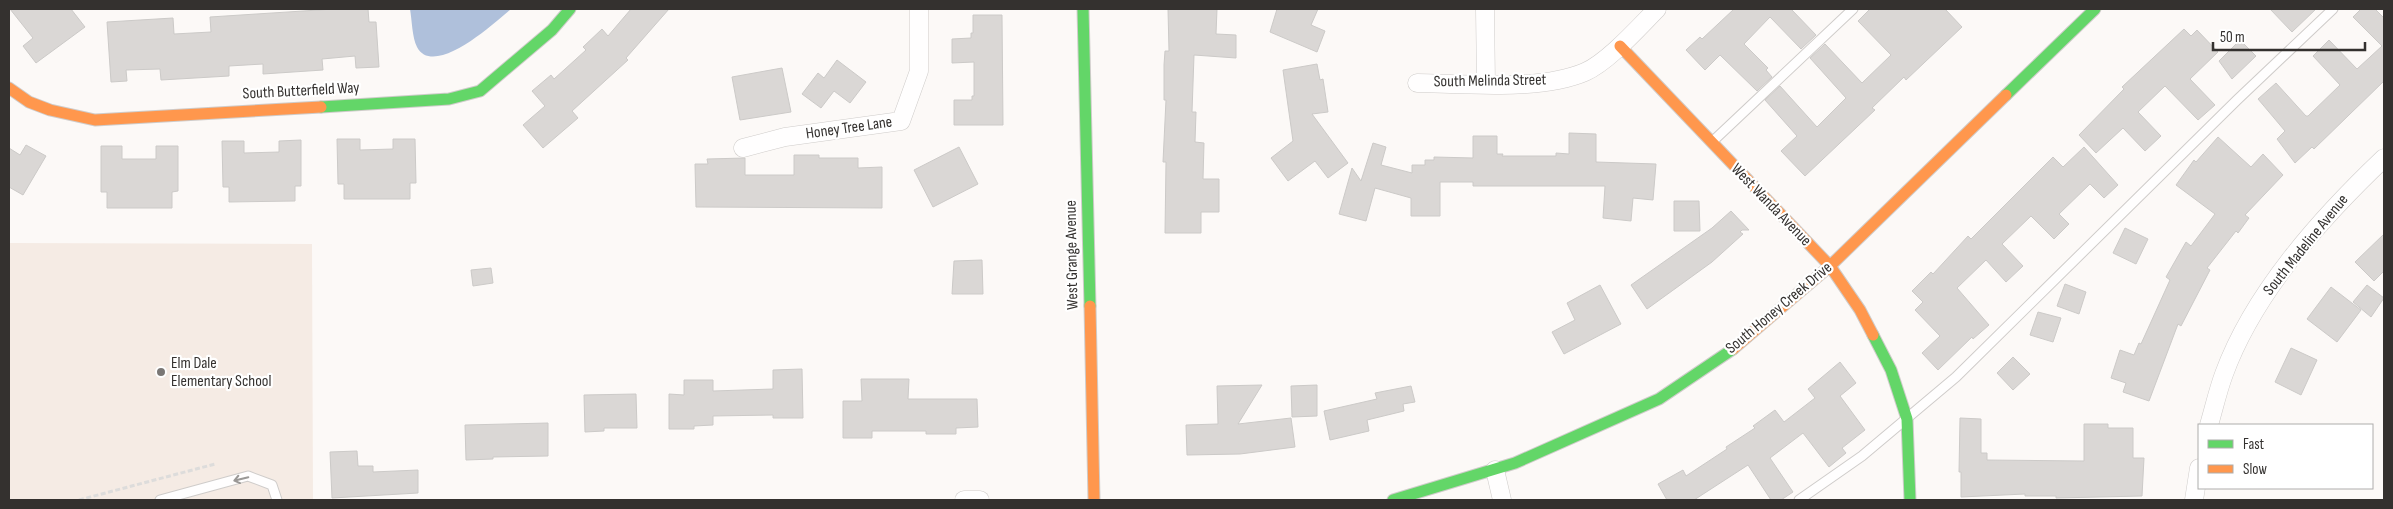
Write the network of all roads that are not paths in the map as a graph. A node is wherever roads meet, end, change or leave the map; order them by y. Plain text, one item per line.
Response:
1 (570, 9) edge
2 (919, 9) edge
3 (1083, 9) edge
4 (1485, 9) edge
5 (1657, 9) edge
6 (1853, 9) edge
7 (2095, 9) edge
8 (2333, 9) edge
9 (1620, 46) junction
10 (1417, 83) dead end
11 (1486, 84) junction
12 (9, 88) edge
13 (1711, 143) junction
14 (743, 148) dead end
15 (2384, 158) edge
16 (1830, 266) junction
17 (1907, 419) junction
18 (2209, 424) edge
19 (1495, 470) junction
20 (2198, 474) edge
21 (160, 500) edge
22 (277, 500) edge
23 (964, 500) edge
24 (980, 500) edge
25 (1094, 500) edge
26 (1393, 500) edge
27 (1502, 500) edge
28 (1799, 500) edge
29 (1910, 500) edge
30 (2194, 500) edge

1 - 12 street, South Butterfield Way
2 - 14 street, Honey Tree Lane
3 - 25 street, West Grange Avenue
4 - 11 street
5 - 9 street, South Melinda Street
6 - 13 lane
7 - 16 street, South Honey Creek Drive
8 - 17 lane
9 - 11 street, South Melinda Street
9 - 13 street, West Wanda Avenue
10 - 11 street, South Melinda Street
13 - 16 street, West Wanda Avenue
15 - 18 street, South Madeline Avenue
16 - 17 street, West Wanda Avenue
16 - 19 street, South Honey Creek Drive
17 - 28 lane
17 - 29 street, West Wanda Avenue
19 - 26 street, South Honey Creek Drive
19 - 27 street
20 - 30 street
22 -> 21 lane
23 - 24 street

